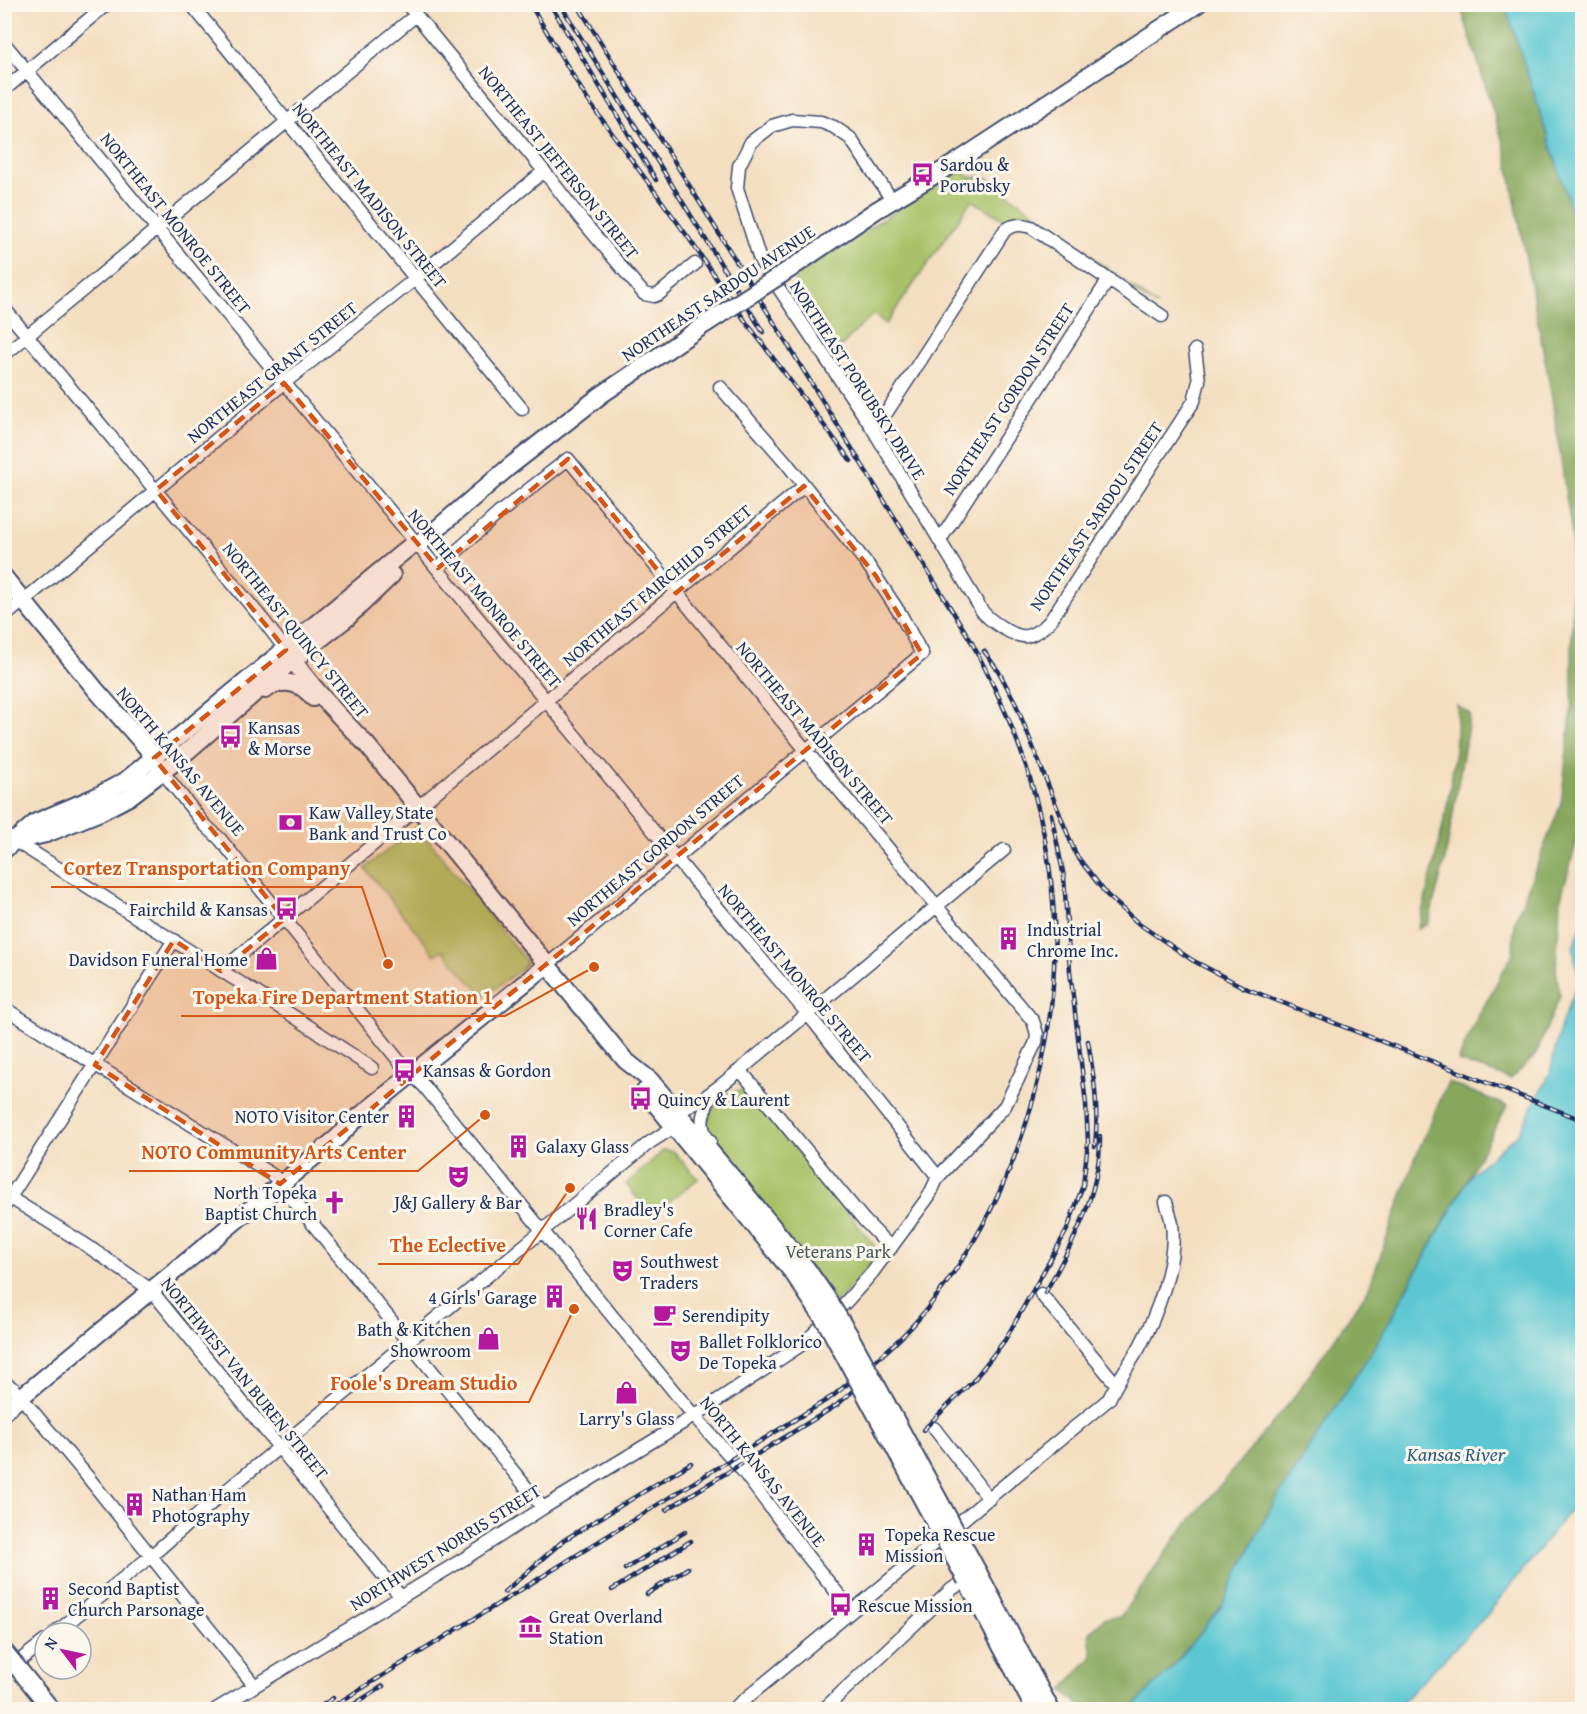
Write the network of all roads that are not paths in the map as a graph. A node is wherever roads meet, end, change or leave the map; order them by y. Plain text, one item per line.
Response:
1 (107, 4) edge
2 (190, 4) edge
3 (407, 4) edge
4 (1198, 4) edge
5 (416, 15) junction
6 (4, 43) edge
7 (28, 71) junction
8 (4, 90) edge
9 (287, 121) junction
10 (544, 171) junction
11 (892, 201) junction
12 (157, 229) junction
13 (695, 264) dead end
14 (415, 279) junction
15 (1109, 279) junction
16 (4, 308) edge
17 (1162, 316) dead end
18 (27, 336) junction
19 (1195, 350) dead end
20 (4, 355) edge
21 (284, 383) junction
22 (720, 387) dead end
23 (522, 409) dead end
24 (871, 426) junction
25 (804, 486) junction
26 (156, 490) junction
27 (940, 540) junction
28 (418, 545) junction
29 (438, 568) junction
30 (4, 577) edge
31 (676, 593) junction
32 (24, 601) junction
33 (4, 617) edge
34 (999, 625) joint
35 (289, 655) junction
36 (547, 700) junction
37 (231, 715) junction
38 (355, 732) junction
39 (806, 750) junction
40 (158, 765) junction
41 (418, 807) junction
42 (8, 842) edge
43 (1004, 850) dead end
44 (676, 857) junction
45 (936, 906) junction
46 (284, 918) junction
47 (174, 940) junction
48 (547, 965) junction
49 (221, 971) junction
50 (4, 1008) edge
51 (807, 1013) junction
52 (1036, 1028) joint
53 (95, 1065) junction
54 (372, 1068) dead end
55 (740, 1070) junction
56 (412, 1074) junction
57 (713, 1092) junction
58 (674, 1119) junction
59 (938, 1177) junction
60 (280, 1184) junction
61 (736, 1190) junction
62 (6, 1200) edge
63 (1166, 1202) dead end
64 (543, 1231) junction
65 (891, 1248) junction
66 (151, 1290) junction
67 (1041, 1294) dead end
68 (410, 1341) junction
69 (4, 1383) edge
70 (1116, 1384) junction
71 (21, 1398) junction
72 (4, 1411) edge
73 (694, 1416) junction
74 (934, 1428) dead end
75 (280, 1449) junction
76 (989, 1499) junction
77 (543, 1508) junction
78 (151, 1556) junction
79 (972, 1576) junction
80 (400, 1596) junction
81 (852, 1611) junction
82 (70, 1621) edge
83 (33, 1650) edge
84 (4, 1651) edge
85 (4, 1673) edge
86 (254, 1685) junction
87 (52, 1710) edge
88 (216, 1710) edge
89 (732, 1710) edge
90 (823, 1710) edge
91 (1035, 1710) edge
92 (1051, 1710) edge

1 - 7 street
2 - 9 street, NORTHEAST MADISON STREET
3 - 5 street, NORTHEAST JEFFERSON STREET
4 - 11 main road, NORTHEAST SARDOU AVENUE
5 - 9 street
5 - 10 street, NORTHEAST JEFFERSON STREET
6 - 7 street, NORTHEAST MONROE STREET
7 - 8 street
7 - 12 street, NORTHEAST MONROE STREET
9 - 12 street
9 - 14 street, NORTHEAST MADISON STREET
10 - 13 street, NORTHEAST JEFFERSON STREET
10 - 14 street, NORTHEAST GRANT STREET
11 - 24 street, NORTHEAST PORUBSKY DRIVE
11 - 28 main road, NORTHEAST SARDOU AVENUE, bridge
12 - 18 street
12 - 21 street, NORTHEAST MONROE STREET
14 - 21 street, NORTHEAST GRANT STREET
14 - 23 street, NORTHEAST MADISON STREET
15 - 17 street
15 - 24 street
15 - 27 street, NORTHEAST GORDON STREET
16 - 18 street, NORTHEAST QUINCY STREET
18 - 20 street
18 - 26 street, NORTHEAST QUINCY STREET
19 - 34 street, NORTHEAST SARDOU STREET
21 - 26 street, NORTHEAST GRANT STREET
21 - 28 street, NORTHEAST MONROE STREET
22 - 25 street
24 - 27 street, NORTHEAST PORUBSKY DRIVE
25 - 31 street, NORTHEAST FAIRCHILD STREET
25 - 39 street, NORTHEAST GORDON STREET
26 - 32 street, NORTHEAST GRANT STREET
26 - 35 street, NORTHEAST QUINCY STREET
27 - 34 street, NORTHEAST PORUBSKY DRIVE
28 - 29 street, NORTHEAST MONROE STREET
28 - 35 main road, NORTHEAST SARDOU AVENUE
29 - 31 street, NORTHEAST MADISON STREET
29 - 36 street, NORTHEAST MONROE STREET
30 - 32 main road, NORTH KANSAS AVENUE
31 - 36 street, NORTHEAST FAIRCHILD STREET
31 - 39 street, NORTHEAST MADISON STREET
32 - 33 street, NORTHEAST GRANT STREET
32 - 40 main road, NORTH KANSAS AVENUE
35 - 37 main road
35 - 38 main road, NORTHEAST QUINCY STREET
35 - 40 main road
36 - 41 street, NORTHEAST FAIRCHILD STREET
36 - 44 street, NORTHEAST MONROE STREET
37 - 38 main road
37 - 40 main road
38 - 41 main road, NORTHEAST QUINCY STREET
39 - 44 street, NORTHEAST GORDON STREET
39 - 45 street, NORTHEAST MADISON STREET
40 - 42 main road
40 - 46 street, NORTH KANSAS AVENUE
41 - 46 street, NORTHEAST FAIRCHILD STREET
41 - 48 main road, NORTHEAST QUINCY STREET
42 - 47 street
43 - 45 street
44 - 48 street, NORTHEAST GORDON STREET
44 - 51 street, NORTHEAST MONROE STREET
45 - 51 street
45 - 52 street, NORTHEAST MADISON STREET
46 - 49 street, NORTHEAST FAIRCHILD STREET
46 - 56 street, NORTH KANSAS AVENUE
47 - 49 street
47 - 53 street
48 - 56 main road, NORTHEAST GORDON STREET
48 - 58 main road, NORTHEAST QUINCY STREET
49 - 54 street
50 - 53 street
51 - 55 street
51 - 59 street, NORTHEAST MONROE STREET
52 - 59 street, NORTHWEST NORRIS STREET
53 - 60 street
53 - 62 street
55 - 57 street
55 - 65 street
56 - 60 main road, NORTHEAST GORDON STREET
56 - 64 street, NORTH KANSAS AVENUE
57 - 58 street
57 - 61 street
58 - 61 main road, NORTHEAST QUINCY STREET
58 - 64 street
59 - 65 street, NORTHWEST NORRIS STREET
60 - 66 main road, NORTHEAST GORDON STREET
60 - 68 street
61 - 79 main road, bridge
62 - 66 street, NORTHWEST VAN BUREN STREET
63 - 70 street
64 - 68 street
64 - 73 street, NORTH KANSAS AVENUE
65 - 73 street, NORTHWEST NORRIS STREET
66 - 71 main road, NORTHEAST GORDON STREET
66 - 75 street, NORTHWEST VAN BUREN STREET
67 - 70 street
68 - 75 street
68 - 77 street
69 - 71 street
70 - 76 street
71 - 72 main road, NORTHEAST GORDON STREET
71 - 78 street
73 - 77 street, NORTHWEST NORRIS STREET
73 - 81 street, NORTH KANSAS AVENUE
74 - 76 street
75 - 78 street
75 - 80 street, NORTHWEST VAN BUREN STREET
76 - 81 street
77 - 80 street, NORTHWEST NORRIS STREET
78 - 82 street
78 - 86 street
79 - 90 street
79 - 91 main road
79 - 92 main road
80 - 86 street, NORTHWEST NORRIS STREET
81 - 89 street
83 - 85 street
84 - 87 main road, bridge
86 - 88 street, NORTHWEST NORRIS STREET

